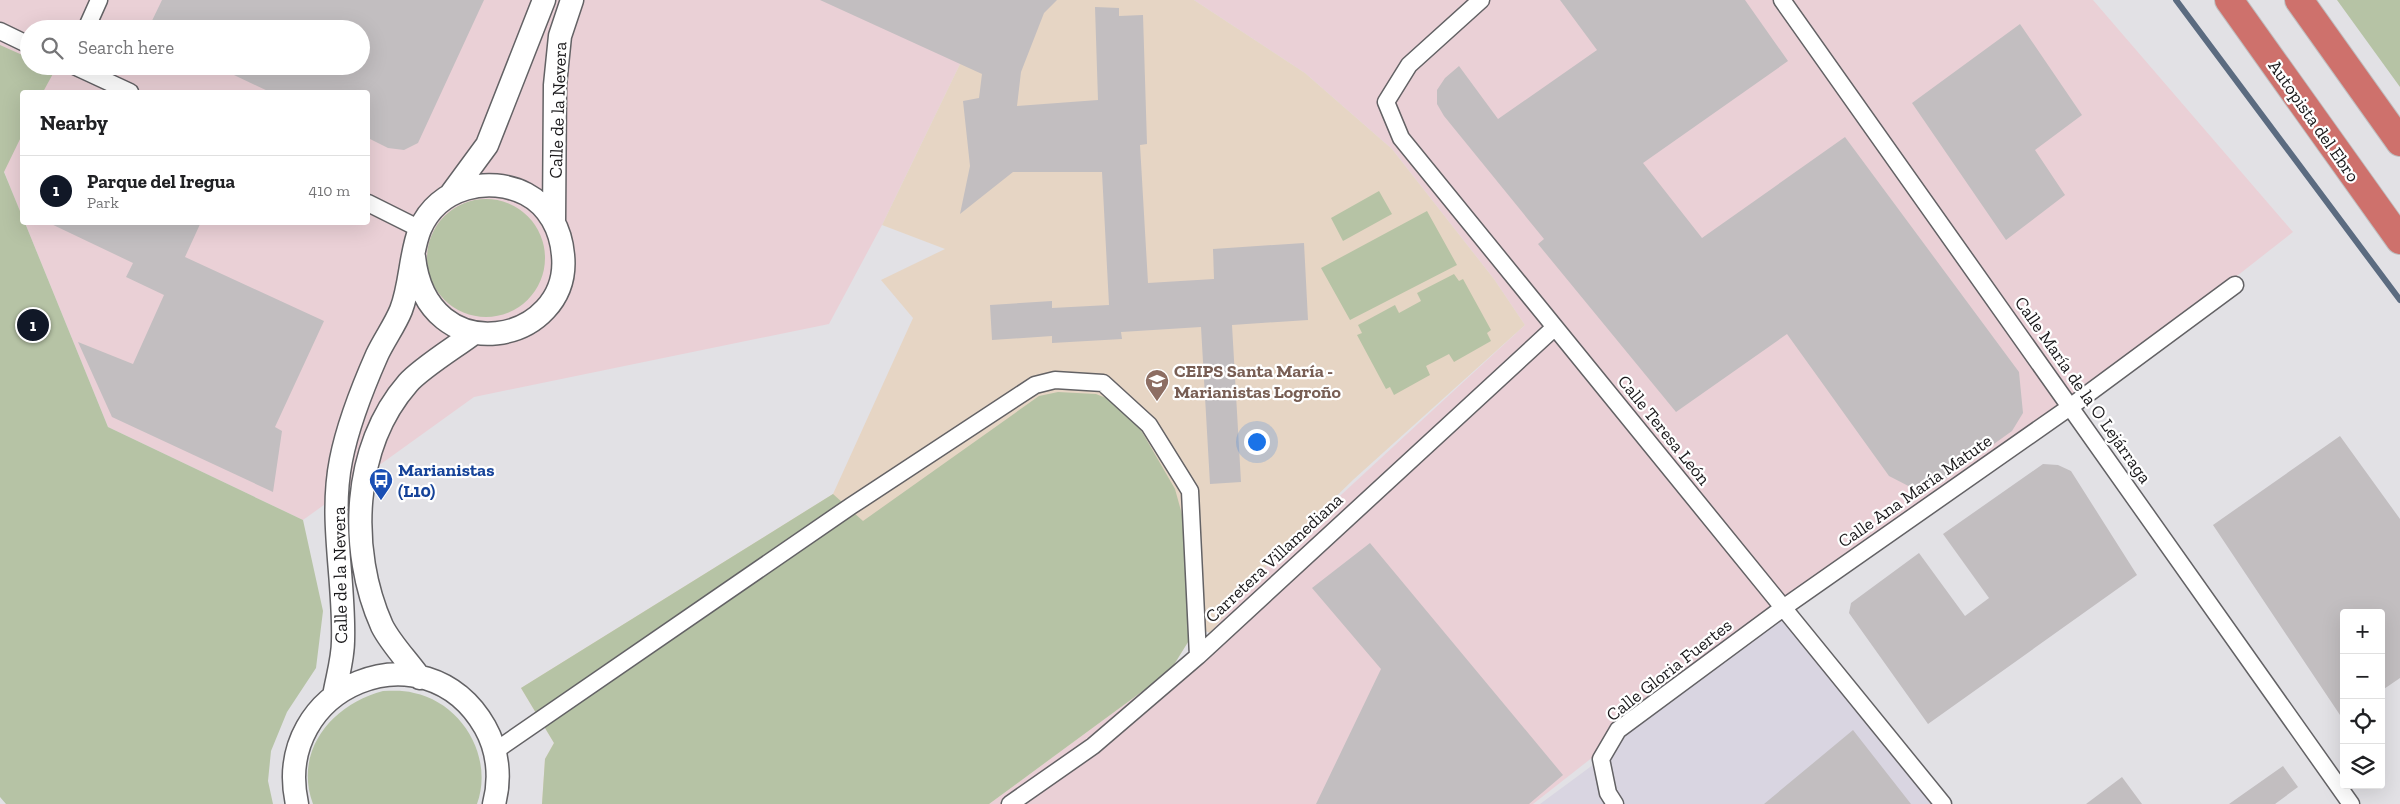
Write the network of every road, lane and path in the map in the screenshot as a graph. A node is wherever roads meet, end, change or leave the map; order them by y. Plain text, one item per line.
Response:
1 (99, 0) edge
2 (544, 0) edge
3 (572, 0) edge
4 (1481, 0) edge
5 (1782, 0) edge
6 (2229, 0) edge
7 (2299, 0) edge
8 (90, 20) edge
9 (0, 32) edge
10 (20, 41) edge
11 (93, 75) edge
12 (126, 90) edge
13 (2400, 142) edge
14 (451, 194) junction
15 (370, 204) edge
16 (554, 222) junction
17 (420, 229) junction
18 (2400, 240) edge
19 (414, 257) junction
20 (2235, 285) dead end
21 (1554, 328) junction
22 (474, 333) junction
23 (2070, 407) junction
24 (1783, 608) junction
25 (1198, 656) junction
26 (420, 678) junction
27 (334, 696) junction
28 (495, 751) junction
29 (497, 801) edge
30 (297, 804) edge
31 (1010, 804) edge
32 (1615, 804) edge
33 (1943, 804) edge
34 (2351, 804) edge

1 - 8 street
2 - 14 main road, Calle de la Nevera
3 - 16 main road, Calle de la Nevera
4 - 21 street, Calle Teresa León
5 - 23 street, Calle María de la O Lejárraga
6 - 18 highway, Autopista del Ebro
7 - 13 highway
9 - 10 street
11 - 12 street
14 - 16 main road
14 - 17 main road
15 - 17 street
16 - 22 main road
17 - 19 main road
19 - 22 main road
19 - 27 main road, Calle de la Nevera
20 - 23 street, Calle Ana María Matute
21 - 24 street, Calle Teresa León
21 - 25 street, Carretera Villamediana
22 - 26 main road, Calle de la Nevera
23 - 24 street, Calle Ana María Matute
23 - 34 street, Calle María de la O Lejárraga
24 - 32 street, Calle Gloria Fuertes
24 - 33 street, Calle Teresa León
25 - 28 street
25 - 31 street, Carretera Villamediana
26 - 27 main road
26 - 28 main road
27 - 30 main road
28 - 29 main road

